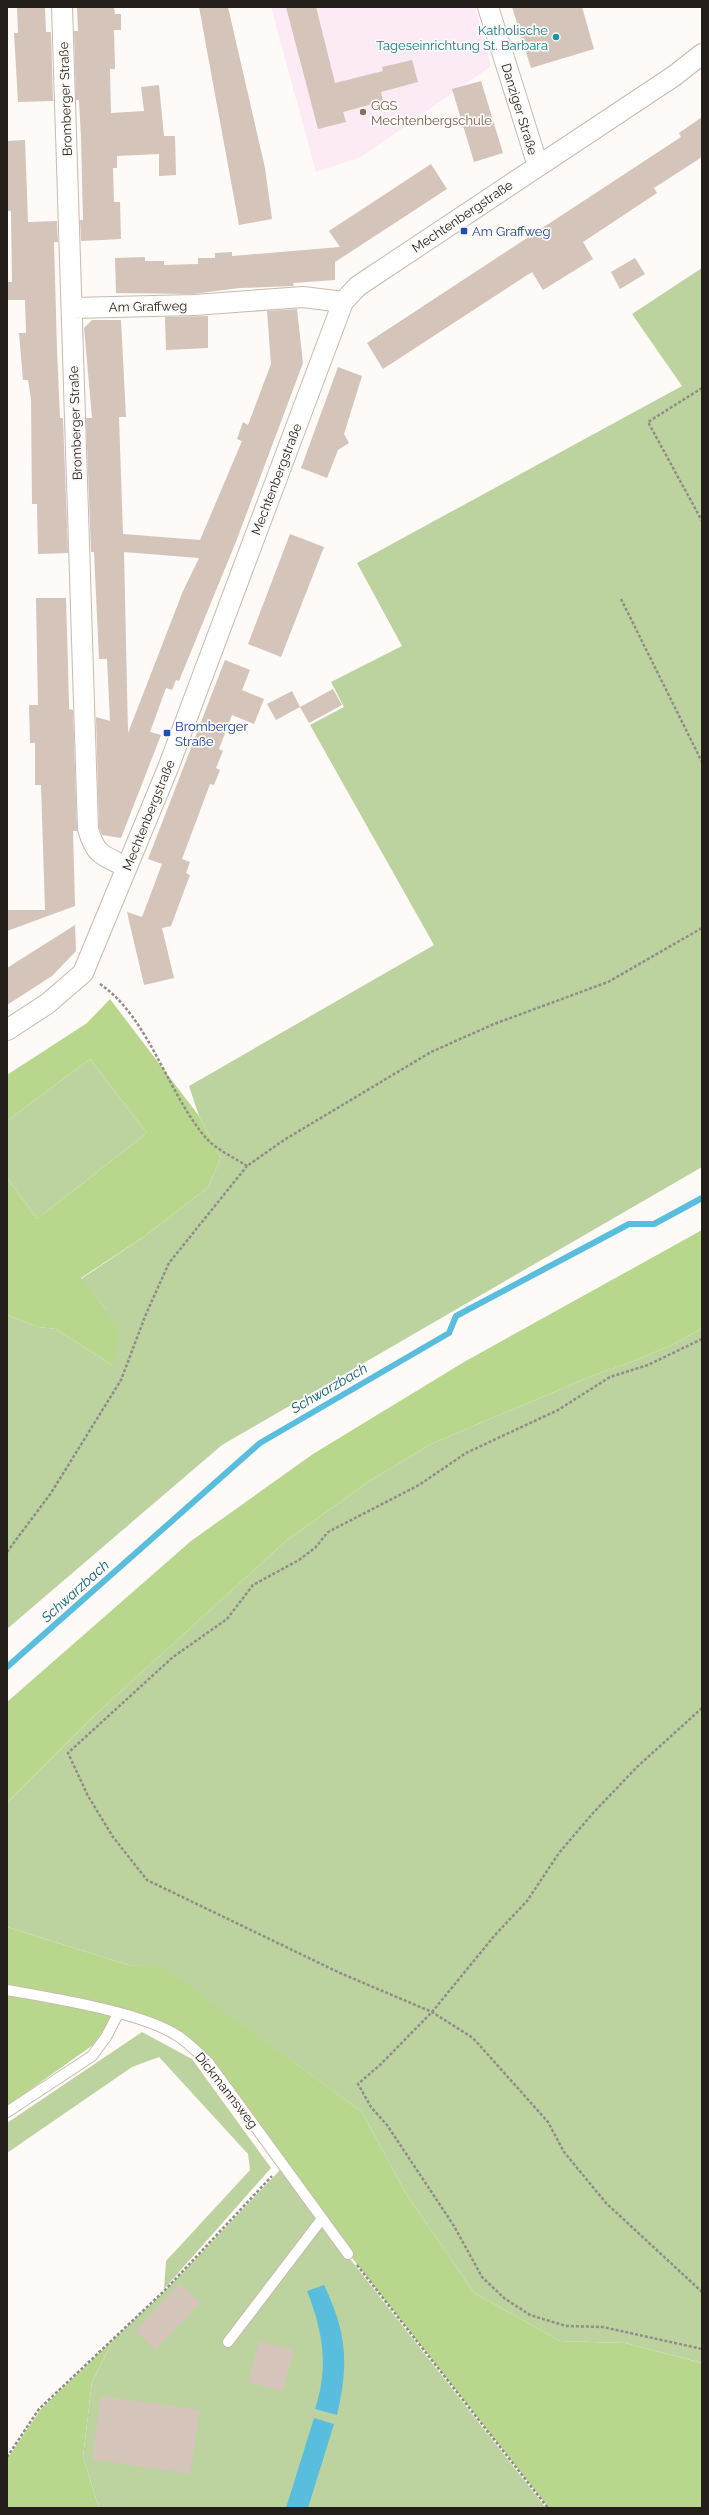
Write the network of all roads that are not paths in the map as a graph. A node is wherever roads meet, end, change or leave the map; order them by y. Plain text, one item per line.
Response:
1 (62, 7) edge
2 (488, 7) edge
3 (702, 54) edge
4 (538, 166) junction
5 (343, 302) junction
6 (72, 308) junction
7 (127, 867) junction
8 (7, 1030) edge
9 (7, 1990) edge
10 (118, 2014) junction
11 (7, 2112) edge
12 (321, 2220) junction
13 (348, 2254) road end
14 (228, 2342) dead end

1 - 6 street, Bromberger Straße
2 - 4 street, Danziger Straße
3 - 4 street, Mechtenbergstraße
4 - 5 street, Mechtenbergstraße
5 - 6 street, Am Graffweg
5 - 7 street, Mechtenbergstraße
6 - 7 street, Bromberger Straße
7 - 8 street, Mechtenbergstraße
9 - 10 lane, Dickmannsweg
10 - 11 lane
10 - 12 lane, Dickmannsweg
12 - 13 lane, Dickmannsweg
12 - 14 lane

